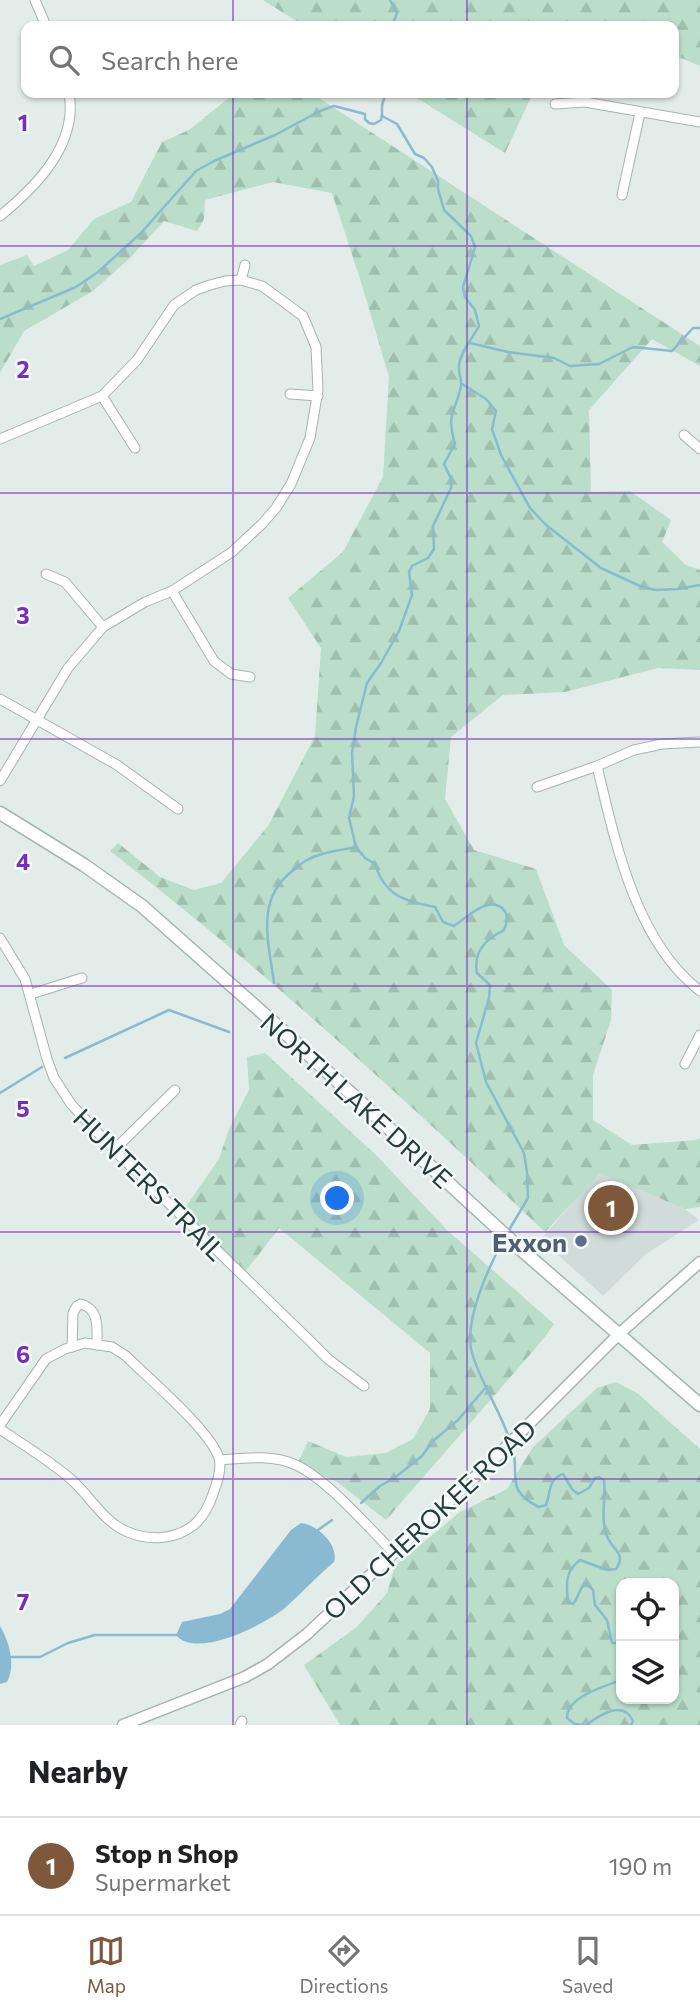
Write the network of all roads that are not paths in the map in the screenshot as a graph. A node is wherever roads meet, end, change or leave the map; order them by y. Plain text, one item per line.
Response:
1 (35, 0) edge
2 (44, 21) edge
3 (69, 98) edge
4 (555, 104) dead end
5 (640, 113) junction
6 (700, 122) edge
7 (622, 195) dead end
8 (0, 216) edge
9 (245, 265) dead end
10 (241, 280) junction
11 (290, 394) dead end
12 (318, 396) junction
13 (102, 397) junction
14 (684, 435) dead end
15 (0, 439) edge
16 (135, 448) dead end
17 (700, 449) edge
18 (46, 574) dead end
19 (172, 591) junction
20 (103, 627) junction
21 (250, 677) dead end
22 (0, 699) edge
23 (37, 718) junction
24 (700, 742) edge
25 (597, 766) junction
26 (0, 780) edge
27 (537, 787) dead end
28 (178, 809) dead end
29 (0, 813) edge
30 (0, 938) edge
31 (82, 978) dead end
32 (700, 991) edge
33 (31, 994) junction
34 (700, 1035) edge
35 (685, 1064) dead end
36 (175, 1090) dead end
37 (114, 1150) junction
38 (700, 1262) edge
39 (620, 1334) junction
40 (96, 1345) junction
41 (72, 1347) junction
42 (364, 1386) dead end
43 (700, 1405) edge
44 (0, 1427) edge
45 (220, 1460) junction
46 (394, 1553) junction
47 (123, 1725) edge

1 - 2 street
3 - 8 street
4 - 5 street
5 - 6 street
5 - 7 street
9 - 10 street
10 - 12 street
10 - 13 street
11 - 12 street
12 - 19 street
13 - 15 street
13 - 16 street
14 - 17 street
18 - 20 street
19 - 20 street
19 - 21 street
20 - 23 street
22 - 23 street
23 - 26 street
23 - 28 street
24 - 25 street
25 - 27 street
25 - 32 street
29 - 39 main road, NORTH LAKE DRIVE
30 - 33 street, HUNTERS TRAIL
31 - 33 street
33 - 37 street, HUNTERS TRAIL
34 - 35 street
36 - 37 street
37 - 42 street, HUNTERS TRAIL
38 - 39 street, OLD CHEROKEE ROAD
39 - 43 main road, NORTH LAKE DRIVE
39 - 46 street, OLD CHEROKEE ROAD
40 - 41 street
40 - 41 street
40 - 45 street
41 - 44 street
44 - 45 street
45 - 46 street
46 - 47 street, OLD CHEROKEE ROAD

